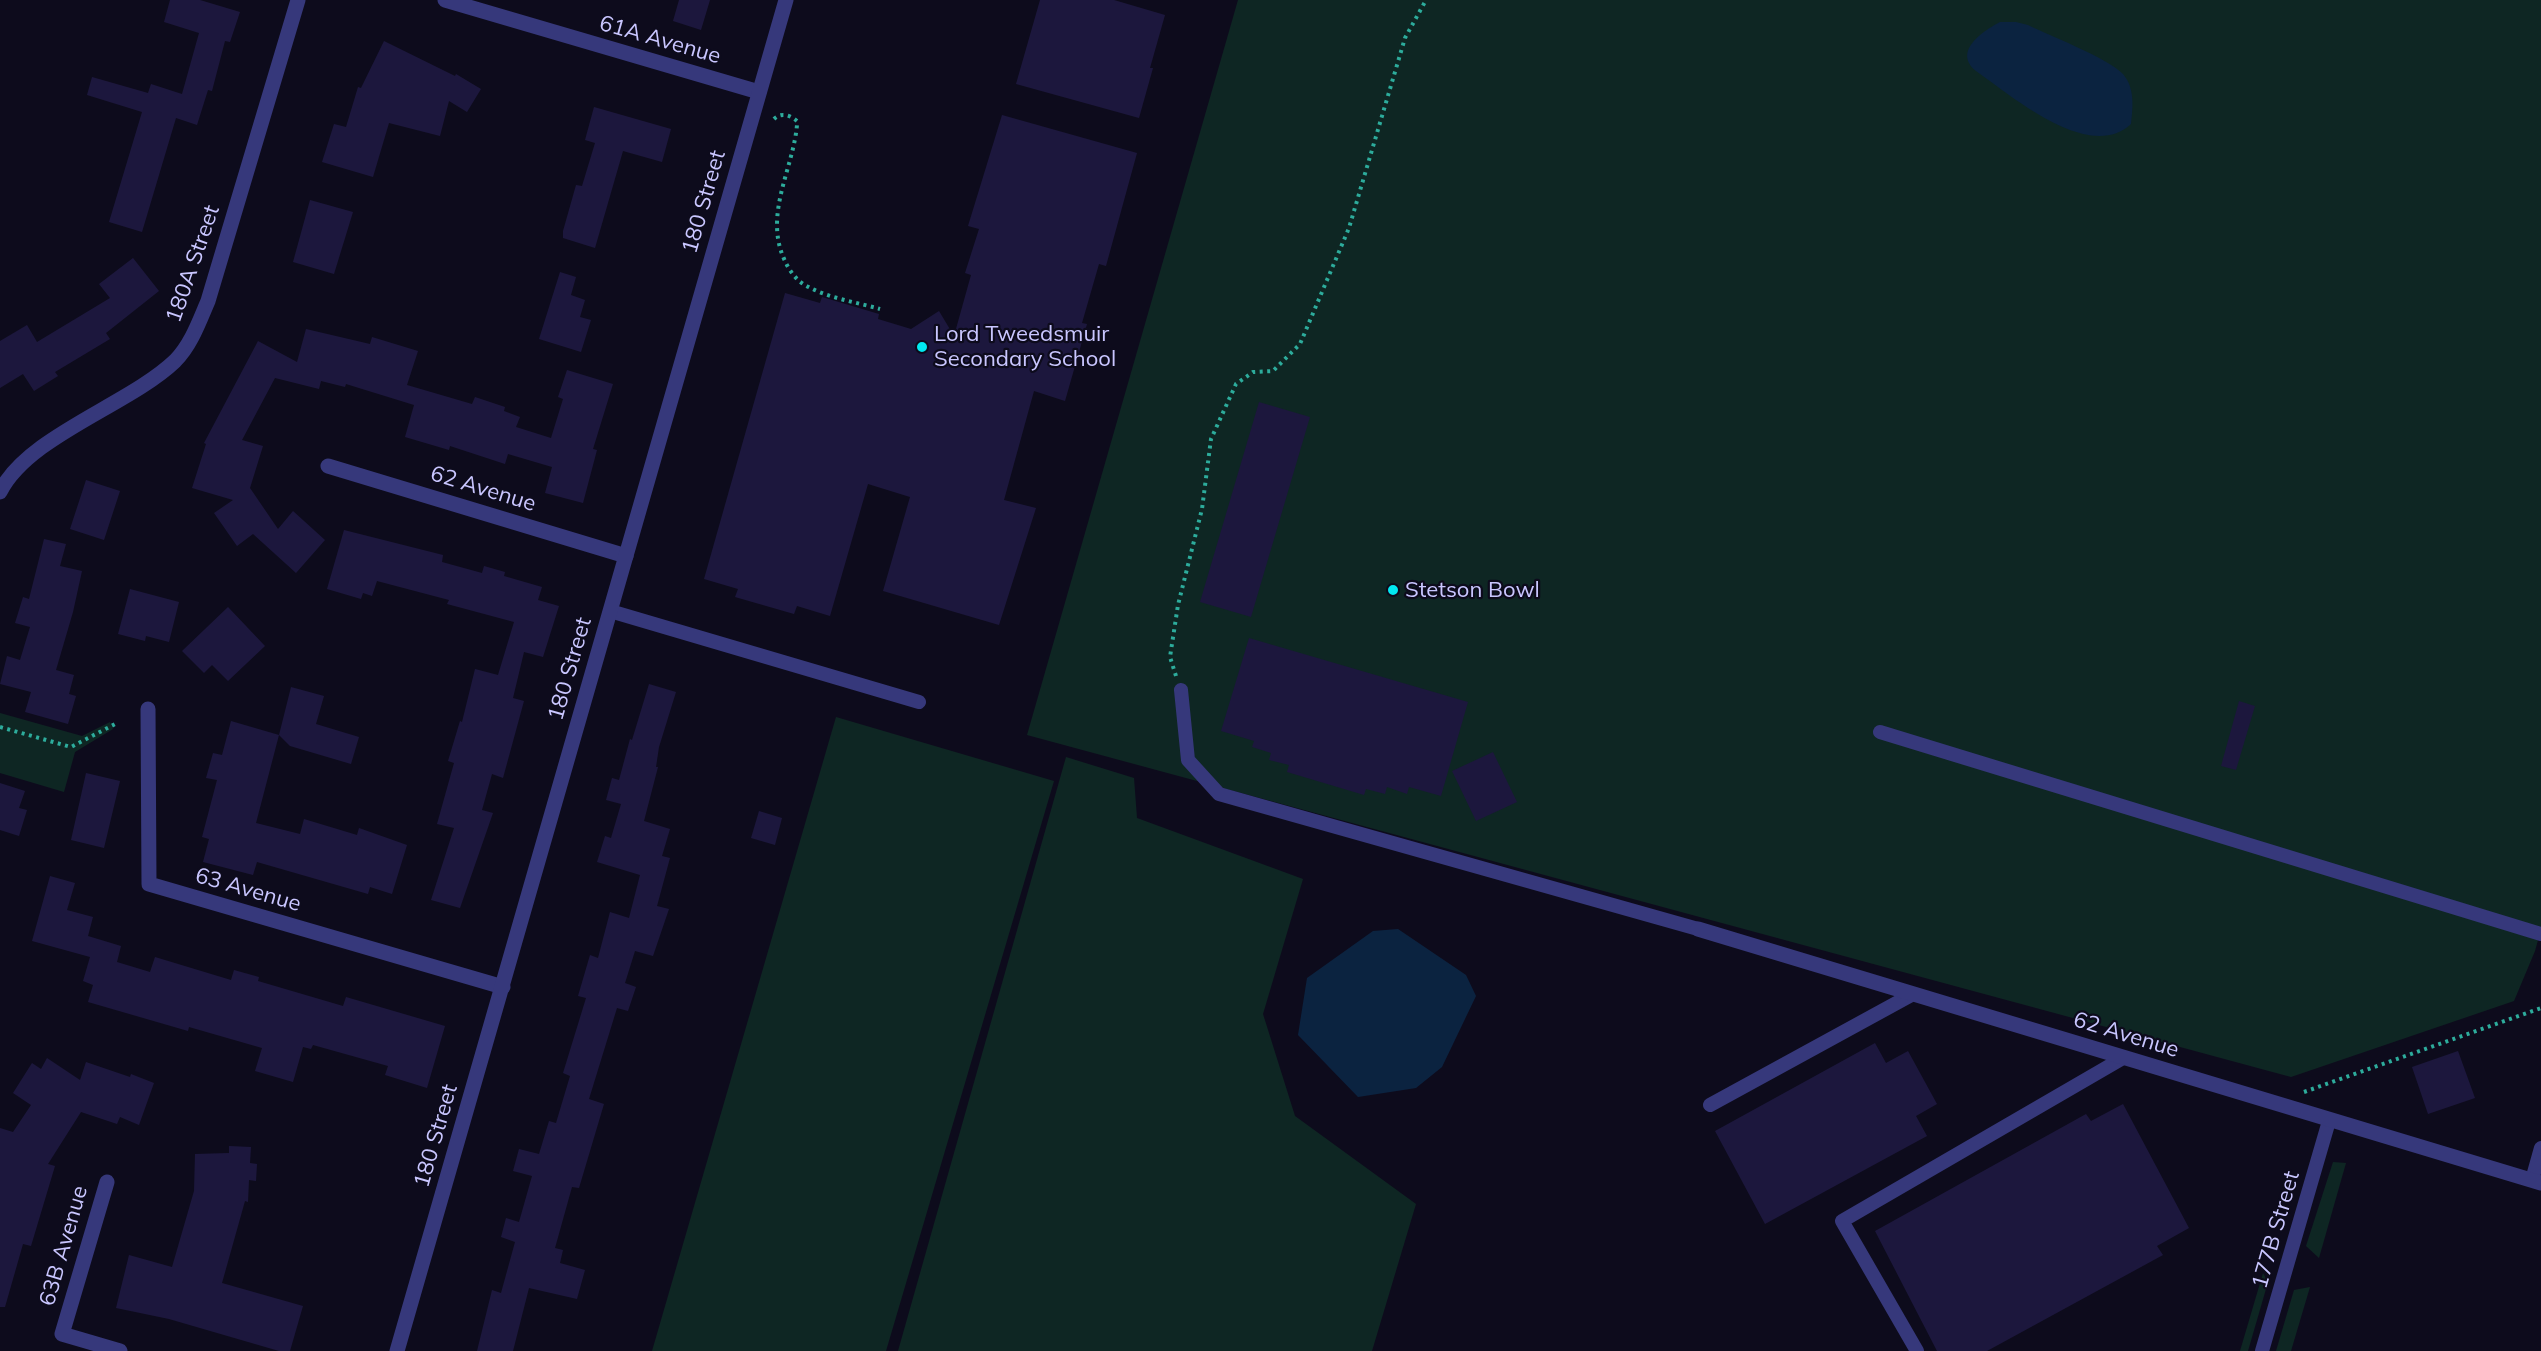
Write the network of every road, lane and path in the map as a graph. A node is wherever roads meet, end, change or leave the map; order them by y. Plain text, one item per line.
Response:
1 (297, 0) edge
2 (446, 0) edge
3 (786, 0) edge
4 (1426, 0) edge
5 (759, 92) junction
6 (774, 119) dead end
7 (880, 309) dead end
8 (328, 466) dead end
9 (0, 492) edge
10 (626, 556) junction
11 (610, 611) junction
12 (1181, 690) joint
13 (919, 702) dead end
14 (148, 709) dead end
15 (117, 723) dead end
16 (0, 727) edge
17 (1880, 732) dead end
18 (1698, 929) joint
19 (2541, 934) edge
20 (503, 987) junction
21 (1913, 994) junction
22 (2541, 1008) edge
23 (2123, 1058) junction
24 (2272, 1104) junction
25 (1710, 1105) dead end
26 (2329, 1121) junction
27 (2541, 1148) edge
28 (107, 1182) dead end
29 (2536, 1182) edge
30 (120, 1351) edge
31 (397, 1351) edge
32 (1917, 1351) edge
33 (2262, 1351) edge

1 - 9 street, 180A Street
2 - 5 street, 61A Avenue
3 - 5 street, 180 Street
4 - 12 path
5 - 10 street, 180 Street
6 - 7 path
8 - 10 street, 62 Avenue
10 - 11 street, 180 Street
11 - 13 lane
11 - 20 street, 180 Street
12 - 18 lane
14 - 20 street, 63 Avenue
15 - 16 path
17 - 19 lane
18 - 21 street, 62 Avenue
20 - 31 street, 180 Street
21 - 23 street, 62 Avenue
21 - 25 lane
22 - 24 path
23 - 24 street, 62 Avenue
23 - 32 lane
24 - 26 street, 62 Avenue
26 - 29 street, 62 Avenue
26 - 33 lane, 177B Street
27 - 29 lane
28 - 30 street, 63B Avenue

